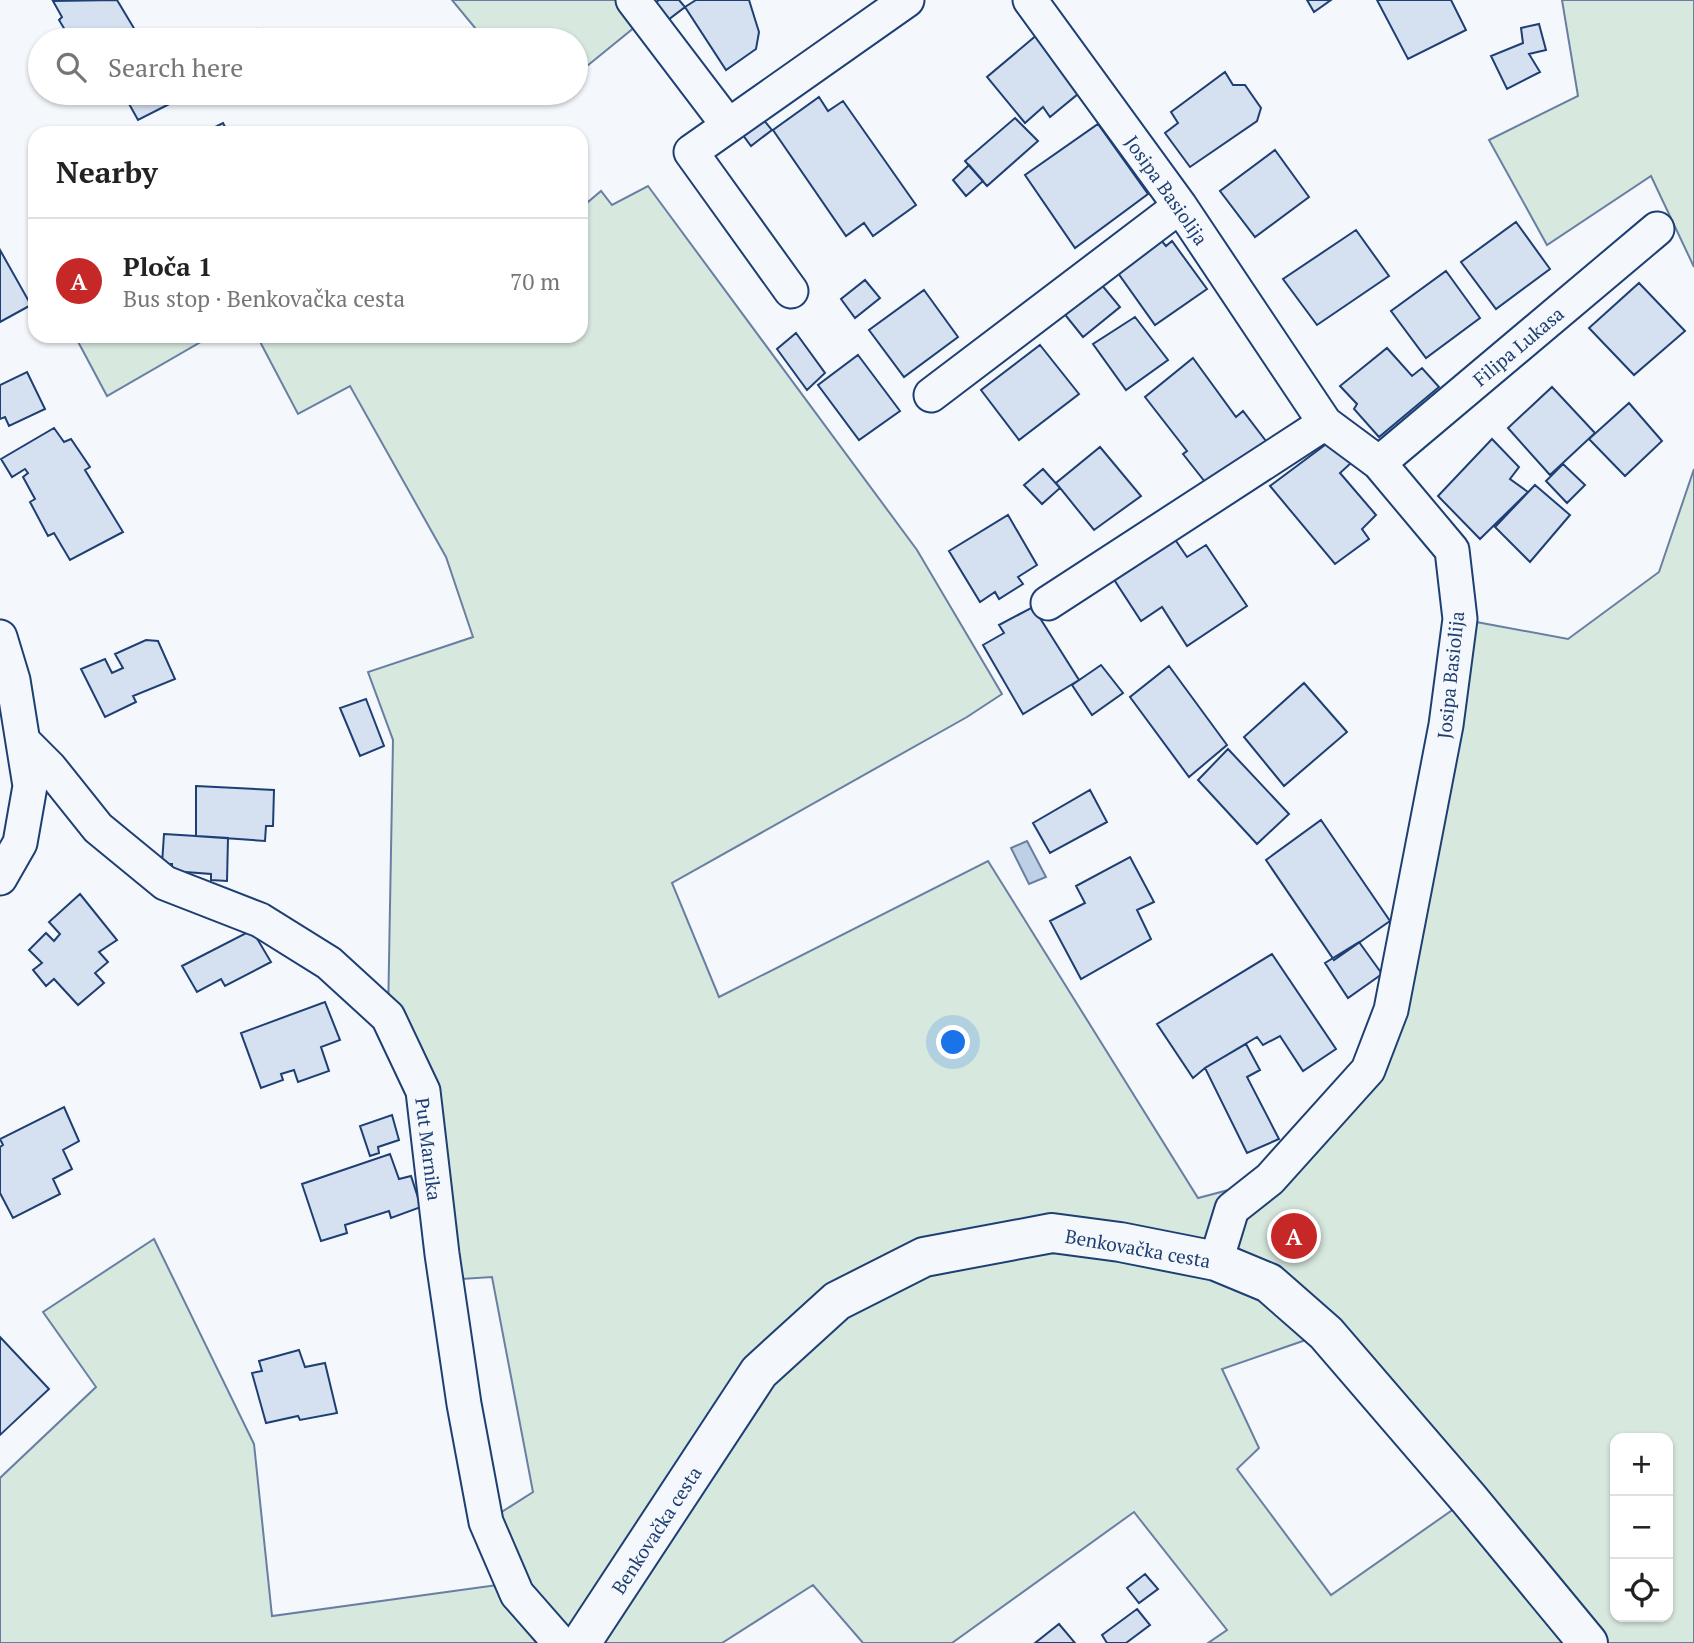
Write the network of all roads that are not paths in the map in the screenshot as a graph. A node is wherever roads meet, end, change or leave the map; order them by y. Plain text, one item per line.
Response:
1 (633, 0) edge
2 (907, 0) edge
3 (1030, 0) edge
4 (728, 125) junction
5 (1181, 206) junction
6 (1657, 229) dead end
7 (791, 291) dead end
8 (931, 395) dead end
9 (1325, 423) junction
10 (1380, 463) junction
11 (1048, 603) dead end
12 (0, 636) edge
13 (23, 741) junction
14 (0, 878) edge
15 (1216, 1261) junction
16 (560, 1643) edge
17 (581, 1643) edge
18 (1588, 1643) edge

1 - 4 street
2 - 4 street
3 - 5 street, Josipa Basiolija
4 - 7 street
5 - 8 street
5 - 9 street, Josipa Basiolija
6 - 10 street, Filipa Lukasa
9 - 10 street, Josipa Basiolija
9 - 11 street
10 - 15 street, Josipa Basiolija
12 - 13 street
13 - 14 street
13 - 16 street, Put Marnika
15 - 17 main road, Benkovačka cesta
15 - 18 main road, Benkovačka cesta

